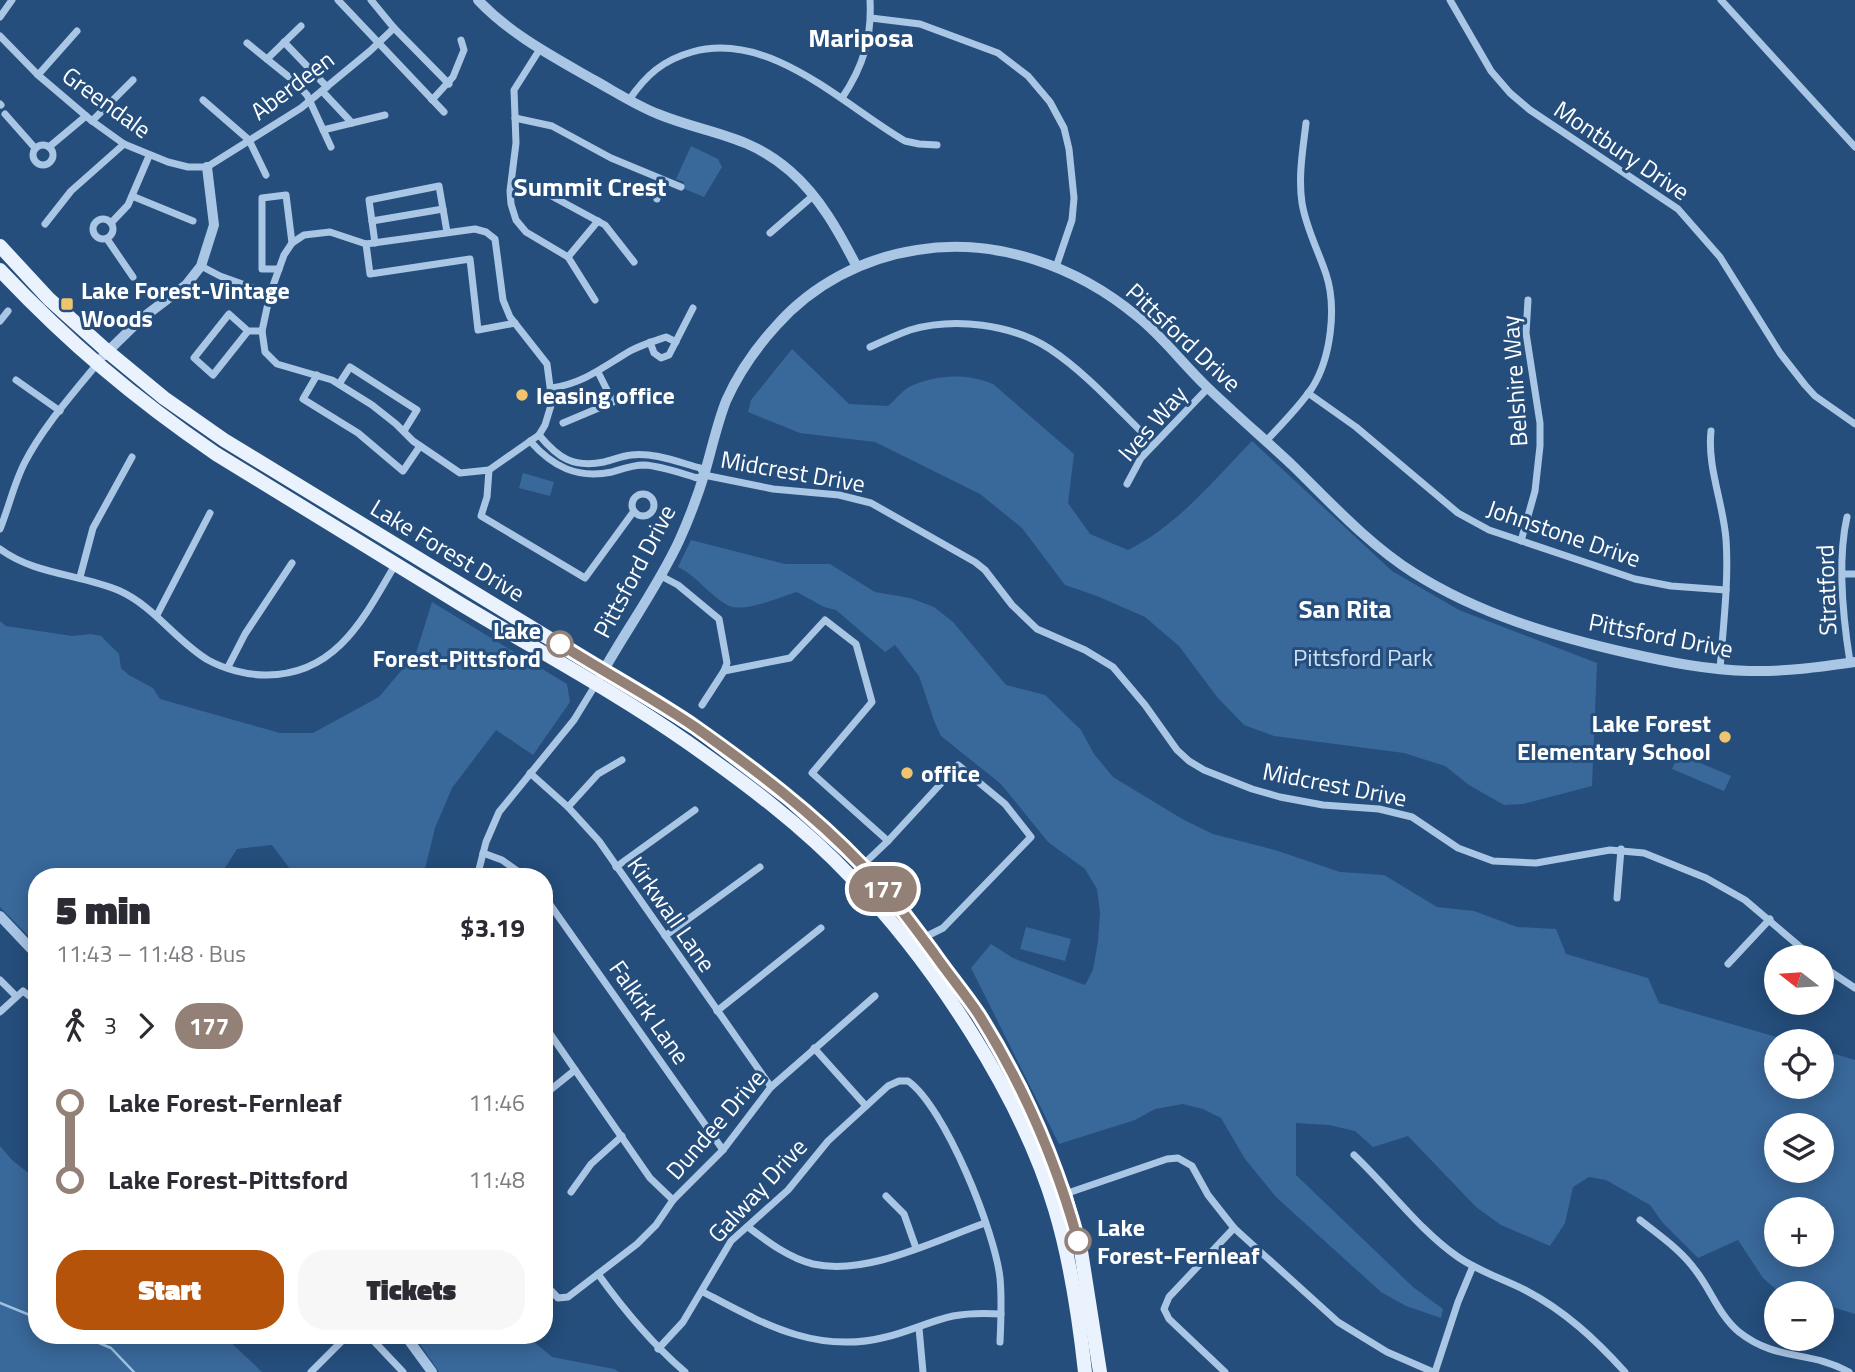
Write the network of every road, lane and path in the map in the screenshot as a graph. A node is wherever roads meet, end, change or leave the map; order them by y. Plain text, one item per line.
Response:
1 (12, 0) edge
2 (338, 0) edge
3 (371, 0) edge
4 (478, 0) edge
5 (870, 0) edge
6 (1450, 0) edge
7 (1721, 0) edge
8 (0, 17) edge
9 (871, 18) junction
10 (301, 26) dead end
11 (394, 28) junction
12 (77, 31) dead end
13 (0, 36) edge
14 (461, 40) dead end
15 (284, 42) junction
16 (247, 43) dead end
17 (379, 43) junction
18 (540, 49) junction
19 (267, 59) junction
20 (38, 75) junction
21 (133, 80) dead end
22 (449, 84) junction
23 (325, 89) junction
24 (842, 98) junction
25 (203, 100) dead end
26 (432, 100) junction
27 (629, 100) junction
28 (310, 101) junction
29 (444, 112) dead end
30 (5, 114) dead end
31 (385, 115) dead end
32 (89, 118) junction
33 (515, 118) junction
34 (352, 122) junction
35 (1306, 123) dead end
36 (323, 130) junction
37 (249, 140) junction
38 (124, 144) junction
39 (937, 145) dead end
40 (49, 147) junction
41 (331, 147) dead end
42 (1855, 147) edge
43 (35, 148) junction
44 (149, 156) junction
45 (207, 167) junction
46 (266, 175) dead end
47 (663, 180) junction
48 (535, 187) dead end
49 (681, 187) dead end
50 (814, 195) junction
51 (132, 196) junction
52 (657, 199) dead end
53 (443, 209) junction
54 (193, 220) dead end
55 (372, 221) junction
56 (598, 221) junction
57 (111, 223) junction
58 (45, 224) dead end
59 (447, 232) junction
60 (770, 233) dead end
61 (107, 239) junction
62 (292, 243) junction
63 (375, 243) junction
64 (366, 244) junction
65 (0, 246) edge
66 (568, 257) junction
67 (0, 260) edge
68 (634, 262) dead end
69 (201, 265) junction
70 (857, 267) junction
71 (1056, 267) junction
72 (279, 269) junction
73 (0, 270) edge
74 (133, 277) dead end
75 (32, 280) junction
76 (270, 294) junction
77 (595, 300) dead end
78 (1528, 300) dead end
79 (693, 308) dead end
80 (8, 311) dead end
81 (0, 321) edge
82 (515, 323) junction
83 (248, 331) junction
84 (262, 331) junction
85 (650, 342) junction
86 (676, 342) junction
87 (870, 347) dead end
88 (107, 351) junction
89 (97, 364) junction
90 (598, 372) junction
91 (317, 375) junction
92 (16, 380) dead end
93 (339, 384) junction
94 (552, 388) junction
95 (1208, 388) junction
96 (1308, 393) junction
97 (60, 411) junction
98 (563, 423) dead end
99 (1855, 424) edge
100 (404, 431) junction
101 (1711, 431) dead end
102 (539, 435) junction
103 (530, 441) junction
104 (1266, 441) junction
105 (1154, 444) junction
106 (420, 446) junction
107 (132, 457) dead end
108 (489, 470) junction
109 (704, 474) junction
110 (1127, 484) dead end
111 (634, 510) dead end
112 (210, 513) dead end
113 (1847, 517) dead end
114 (0, 529) edge
115 (1521, 541) junction
116 (0, 550) edge
117 (292, 563) dead end
118 (396, 564) junction
119 (1843, 574) junction
120 (1855, 574) edge
121 (661, 576) junction
122 (80, 577) junction
123 (1726, 590) junction
124 (157, 615) junction
125 (1853, 662) edge
126 (228, 667) junction
127 (604, 670) junction
128 (1720, 670) junction
129 (724, 671) junction
130 (596, 684) junction
131 (702, 705) dead end
132 (622, 760) dead end
133 (530, 773) junction
134 (568, 807) junction
135 (695, 810) dead end
136 (888, 841) junction
137 (1621, 849) junction
138 (483, 853) junction
139 (862, 865) junction
140 (616, 867) junction
141 (760, 867) dead end
142 (479, 868) edge
143 (513, 868) edge
144 (851, 876) junction
145 (1617, 898) dead end
146 (553, 909) edge
147 (0, 916) edge
148 (1770, 919) junction
149 (821, 928) dead end
150 (665, 936) junction
151 (922, 939) junction
152 (1799, 945) edge
153 (28, 946) edge
154 (1728, 964) dead end
155 (1834, 974) edge
156 (0, 980) edge
157 (1855, 988) edge
158 (28, 993) edge
159 (16, 996) junction
160 (875, 996) dead end
161 (717, 1011) junction
162 (0, 1012) edge
163 (553, 1038) edge
164 (814, 1048) junction
165 (575, 1070) junction
166 (771, 1087) junction
167 (553, 1088) edge
168 (866, 1106) junction
169 (622, 1136) junction
170 (723, 1150) junction
171 (1354, 1155) dead end
172 (571, 1192) dead end
173 (1065, 1194) junction
174 (886, 1196) dead end
175 (673, 1200) junction
176 (1640, 1220) dead end
177 (985, 1223) junction
178 (748, 1227) junction
179 (1234, 1228) junction
180 (916, 1248) junction
181 (1473, 1266) junction
182 (598, 1274) junction
183 (702, 1292) junction
184 (553, 1294) edge
185 (1001, 1314) junction
186 (919, 1328) junction
187 (1000, 1342) dead end
188 (339, 1344) edge
189 (377, 1344) edge
190 (412, 1344) edge
191 (658, 1349) junction
192 (311, 1372) edge
193 (403, 1372) edge
194 (432, 1372) edge
195 (685, 1372) edge
196 (923, 1372) edge
197 (1085, 1372) edge
198 (1100, 1372) edge
199 (1225, 1372) edge
200 (1434, 1372) edge
201 (1625, 1372) edge
202 (1849, 1372) edge

1 - 8 street
2 - 17 street
3 - 11 street
4 - 18 street
5 - 9 street
6 - 99 street, Montbury Drive
7 - 42 street
9 - 24 street
9 - 71 street
10 - 15 street
11 - 17 street, Aberdeen
11 - 22 street
12 - 20 street
13 - 20 street, Greendale
14 - 22 street
15 - 19 street
15 - 23 street
16 - 19 street
17 - 23 street, Aberdeen
17 - 26 street
18 - 27 street
18 - 33 street
19 - 28 street
20 - 32 street, Greendale
21 - 32 street
22 - 26 street
23 - 28 street, Aberdeen
23 - 34 street
24 - 27 street
24 - 39 street
25 - 37 street
26 - 29 street
27 - 50 street
28 - 36 street
28 - 37 street, Aberdeen
30 - 43 street
31 - 34 street
32 - 38 street, Greendale
32 - 40 street
33 - 47 street
33 - 66 street
34 - 36 street
35 - 96 street
36 - 41 street
37 - 45 street, Aberdeen
37 - 46 street
38 - 44 street, Greendale
38 - 58 street
40 - 43 street
40 - 43 street
44 - 45 street, Greendale
44 - 51 street
45 - 69 street
47 - 49 street
47 - 52 street
48 - 56 street
50 - 60 street
50 - 70 street
51 - 54 street
51 - 57 street
53 - 55 street
53 - 55 street
53 - 59 street
55 - 63 street
56 - 66 street
56 - 68 street
57 - 61 street
57 - 61 street
59 - 63 street
59 - 82 street
61 - 74 street
62 - 64 street
62 - 72 street
62 - 72 street
63 - 64 street
64 - 82 street
65 - 75 main road, Lake Forest Drive
66 - 77 street
67 - 75 main road
69 - 76 street
69 - 88 street
70 - 71 street, Pittsford Drive
70 - 109 street, Pittsford Drive
71 - 95 street, Pittsford Drive
72 - 76 street
73 - 89 main road, Lake Forest Drive
75 - 88 main road, Lake Forest Drive
76 - 84 street
78 - 115 street, Belshire Way
79 - 86 street
80 - 81 street
82 - 94 street
83 - 83 street
83 - 84 street
84 - 91 street
85 - 86 street
85 - 86 street
85 - 90 street
87 - 105 street
88 - 89 street
88 - 127 main road, Lake Forest Drive
89 - 97 street
89 - 118 main road, Lake Forest Drive
90 - 94 street
90 - 98 street
91 - 93 street
91 - 106 street
92 - 97 street
93 - 100 street
93 - 100 street
94 - 102 street
95 - 104 street, Pittsford Drive
95 - 105 street, Ives Way
96 - 104 street
96 - 115 street, Johnstone Drive
97 - 114 street
100 - 106 street
101 - 123 street
102 - 103 street
102 - 109 street
103 - 108 street
103 - 109 street
104 - 128 street, Pittsford Drive
105 - 110 street, Ives Way
106 - 108 street
107 - 122 street
108 - 111 street
109 - 121 street, Pittsford Drive
109 - 137 street, Midcrest Drive
112 - 124 street
113 - 119 street, Stratford
115 - 123 street, Johnstone Drive
116 - 122 street
117 - 126 street
118 - 126 street
118 - 130 main road, Lake Forest Drive
119 - 120 street
119 - 125 street, Stratford
121 - 127 street, Pittsford Drive
121 - 129 street
122 - 124 street
123 - 128 street
124 - 126 street
125 - 128 street, Pittsford Drive
127 - 130 street, Pittsford Drive
127 - 139 main road, Lake Forest Drive
129 - 131 street
129 - 136 street
130 - 133 street, Pittsford Drive
130 - 144 main road, Lake Forest Drive
132 - 134 street
133 - 134 street, Kirkwall Lane
133 - 138 street, Pittsford Drive
134 - 140 street, Kirkwall Lane
135 - 140 street
136 - 139 street
136 - 151 street
137 - 145 street
137 - 148 street, Midcrest Drive
138 - 142 street, Pittsford Drive
138 - 143 street
139 - 144 street
139 - 151 main road, Lake Forest Drive
140 - 150 street, Kirkwall Lane
141 - 150 street
144 - 197 main road, Lake Forest Drive
146 - 170 street, Falkirk Lane
147 - 153 street
148 - 152 street, Midcrest Drive
148 - 154 street
149 - 161 street
150 - 161 street, Kirkwall Lane
151 - 173 main road, Lake Forest Drive
155 - 157 street
156 - 159 street
158 - 159 street
159 - 162 street
160 - 164 street, Dundee Drive
161 - 166 street, Kirkwall Lane
163 - 165 street
164 - 166 street, Dundee Drive
164 - 168 street
165 - 167 street
165 - 169 street
166 - 170 street, Dundee Drive
168 - 177 street, Galway Drive
168 - 178 street, Galway Drive
169 - 172 street
169 - 175 street
170 - 175 street, Dundee Drive
171 - 181 street
173 - 179 street
173 - 198 main road, Lake Forest Drive
174 - 180 street
175 - 182 street, Dundee Drive
176 - 202 street
177 - 180 street
177 - 185 street
178 - 180 street
178 - 183 street, Galway Drive
179 - 199 street
179 - 200 street
181 - 200 street
181 - 201 street
182 - 184 street, Dundee Drive
182 - 191 street
183 - 186 street
183 - 191 street, Galway Drive
185 - 186 street
185 - 187 street
186 - 196 street
188 - 192 street
189 - 193 street
190 - 194 street
191 - 195 street

